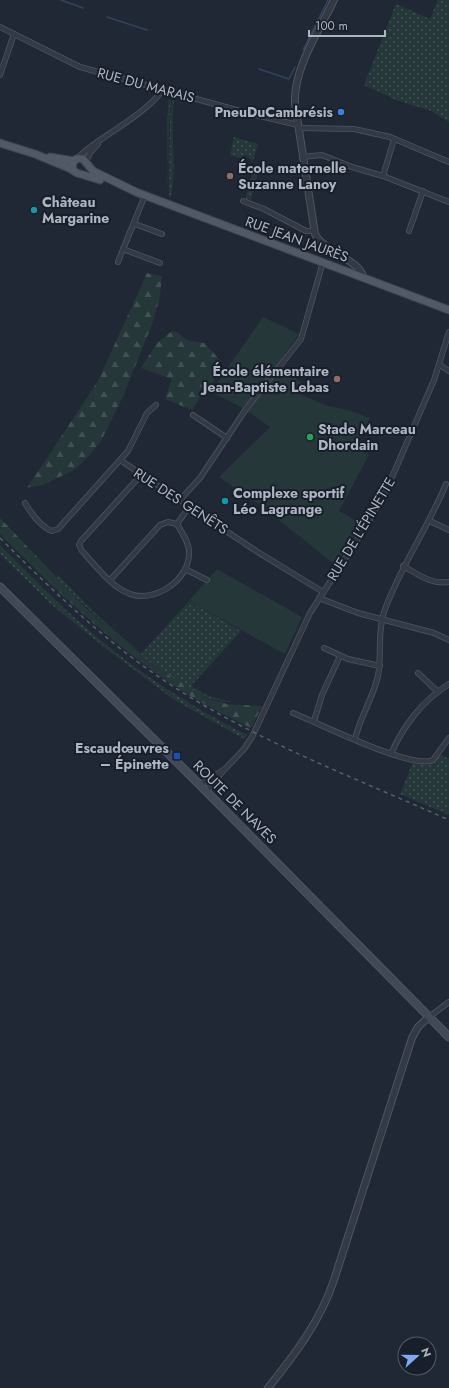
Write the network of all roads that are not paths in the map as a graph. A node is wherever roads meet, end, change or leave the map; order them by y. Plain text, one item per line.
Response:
1 (334, 0) edge
2 (0, 27) edge
3 (14, 34) junction
4 (0, 75) edge
5 (162, 89) junction
6 (298, 127) junction
7 (394, 139) junction
8 (102, 140) junction
9 (0, 143) edge
10 (35, 154) junction
11 (302, 157) junction
12 (75, 160) junction
13 (449, 162) edge
14 (87, 164) junction
15 (74, 171) junction
16 (82, 173) junction
17 (383, 176) junction
18 (423, 191) junction
19 (136, 192) junction
20 (145, 195) junction
21 (243, 202) dead end
22 (449, 202) edge
23 (135, 224) junction
24 (314, 231) junction
25 (409, 231) dead end
26 (162, 234) dead end
27 (123, 249) junction
28 (118, 262) dead end
29 (323, 262) junction
30 (160, 263) dead end
31 (363, 277) junction
32 (449, 310) edge
33 (449, 332) edge
34 (440, 365) junction
35 (449, 371) edge
36 (156, 405) dead end
37 (193, 415) dead end
38 (227, 438) junction
39 (120, 460) junction
40 (141, 475) junction
41 (446, 484) dead end
42 (180, 501) junction
43 (25, 503) dead end
44 (189, 507) junction
45 (430, 521) junction
46 (177, 524) junction
47 (449, 530) edge
48 (242, 541) joint
49 (403, 566) junction
50 (185, 569) junction
51 (110, 580) junction
52 (208, 580) dead end
53 (449, 582) edge
54 (0, 587) edge
55 (323, 592) junction
56 (319, 598) junction
57 (382, 620) junction
58 (449, 640) edge
59 (324, 648) dead end
60 (340, 656) junction
61 (380, 666) junction
62 (418, 673) dead end
63 (449, 684) edge
64 (438, 692) junction
65 (294, 713) dead end
66 (314, 721) junction
67 (449, 738) edge
68 (355, 739) junction
69 (391, 754) junction
70 (224, 769) junction
71 (200, 785) junction
72 (206, 792) junction
73 (449, 1002) edge
74 (429, 1017) junction
75 (449, 1036) edge
76 (268, 1388) edge

1 - 6 street
2 - 3 street, RUE DU MARAIS
3 - 4 street
3 - 5 street, RUE DU MARAIS
5 - 6 street, RUE DU MARAIS
5 - 8 street
6 - 7 street, RUE DU MARAIS
6 - 11 street
7 - 13 street, RUE DU MARAIS
7 - 17 street
8 - 12 street
8 - 14 street
9 - 10 main road
10 - 12 main road
10 - 15 main road
11 - 17 street
11 - 24 street
12 - 14 main road
12 - 15 main road
14 - 16 main road
14 - 19 main road, RUE JEAN JAURÈS
15 - 16 main road
16 - 19 main road, RUE JEAN JAURÈS
17 - 18 street
18 - 22 street
18 - 25 street
19 - 20 main road, RUE JEAN JAURÈS
20 - 23 street
20 - 29 main road, RUE JEAN JAURÈS
21 - 24 street
23 - 26 street
23 - 27 street
24 - 31 street
27 - 28 street
27 - 30 street
29 - 31 main road, RUE JEAN JAURÈS
29 - 38 street
31 - 32 main road, RUE JEAN JAURÈS
33 - 34 street, RUE DE L'ÉPINETTE
34 - 35 street
34 - 55 street, RUE DE L'ÉPINETTE
36 - 39 street
37 - 38 street
38 - 42 street
39 - 40 street, RUE DES GENÊTS
39 - 43 street
40 - 42 street, RUE DES GENÊTS
40 - 51 street
41 - 45 street
42 - 44 street, RUE DES GENÊTS
44 - 46 street
44 - 48 street, RUE DES GENÊTS
45 - 47 street
45 - 49 street
46 - 50 street
46 - 51 street
48 - 55 street, RUE DE L'ÉPINETTE
49 - 53 street
49 - 57 street
50 - 51 street
50 - 52 street
54 - 71 main road, ROUTE DE NAVES
55 - 56 street, RUE DE L'ÉPINETTE
56 - 57 street
56 - 70 street, RUE DE L'ÉPINETTE
57 - 58 street
57 - 61 street
59 - 60 street
60 - 61 street
60 - 66 street
61 - 68 street
62 - 64 street
63 - 64 street
64 - 69 street
65 - 66 street
66 - 68 street
67 - 69 street
68 - 69 street
70 - 71 street, RUE DE L'ÉPINETTE
70 - 72 street, RUE DE L'ÉPINETTE
71 - 72 main road, ROUTE DE NAVES
72 - 74 main road, ROUTE DE NAVES
73 - 74 street
74 - 75 main road, ROUTE DE NAVES
74 - 76 street

